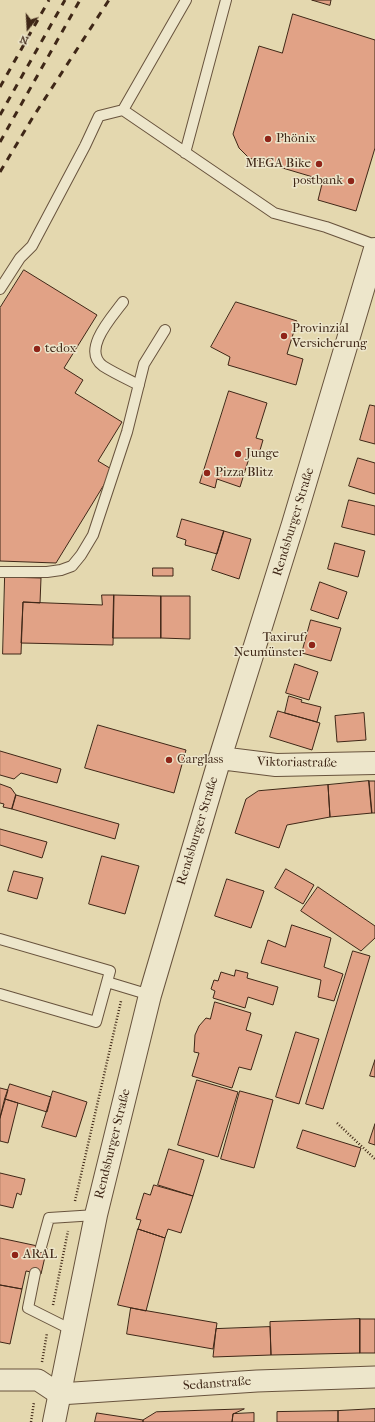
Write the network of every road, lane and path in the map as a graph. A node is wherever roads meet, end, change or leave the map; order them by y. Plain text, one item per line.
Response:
1 (186, 0) edge
2 (226, 0) edge
3 (123, 110) junction
4 (185, 153) junction
5 (375, 245) edge
6 (375, 249) edge
7 (0, 289) edge
8 (122, 302) dead end
9 (165, 330) dead end
10 (139, 385) junction
11 (0, 572) edge
12 (220, 758) junction
13 (375, 763) edge
14 (0, 939) edge
15 (107, 982) junction
16 (0, 994) edge
17 (150, 995) junction
18 (337, 1123) dead end
19 (375, 1159) edge
20 (96, 1215) junction
21 (41, 1247) dead end
22 (35, 1272) dead end
23 (72, 1330) junction
24 (375, 1377) edge
25 (0, 1380) edge
26 (59, 1394) junction
27 (54, 1422) edge

1 - 3 lane
2 - 4 lane
3 - 4 lane
3 - 7 lane
4 - 5 lane
6 - 12 street, Rendsburger Straße
8 - 10 lane
9 - 10 lane
10 - 11 lane
12 - 13 street, Viktoriastraße
12 - 17 street, Rendsburger Straße
14 - 15 lane
15 - 16 lane
15 - 17 lane
17 - 20 street, Rendsburger Straße
18 - 19 path
20 - 21 lane
20 - 23 street, Rendsburger Straße
22 - 23 lane
23 - 26 street, Rendsburger Straße
24 - 26 street, Sedanstraße
25 - 26 street
26 - 27 street, Rendsburger Straße

